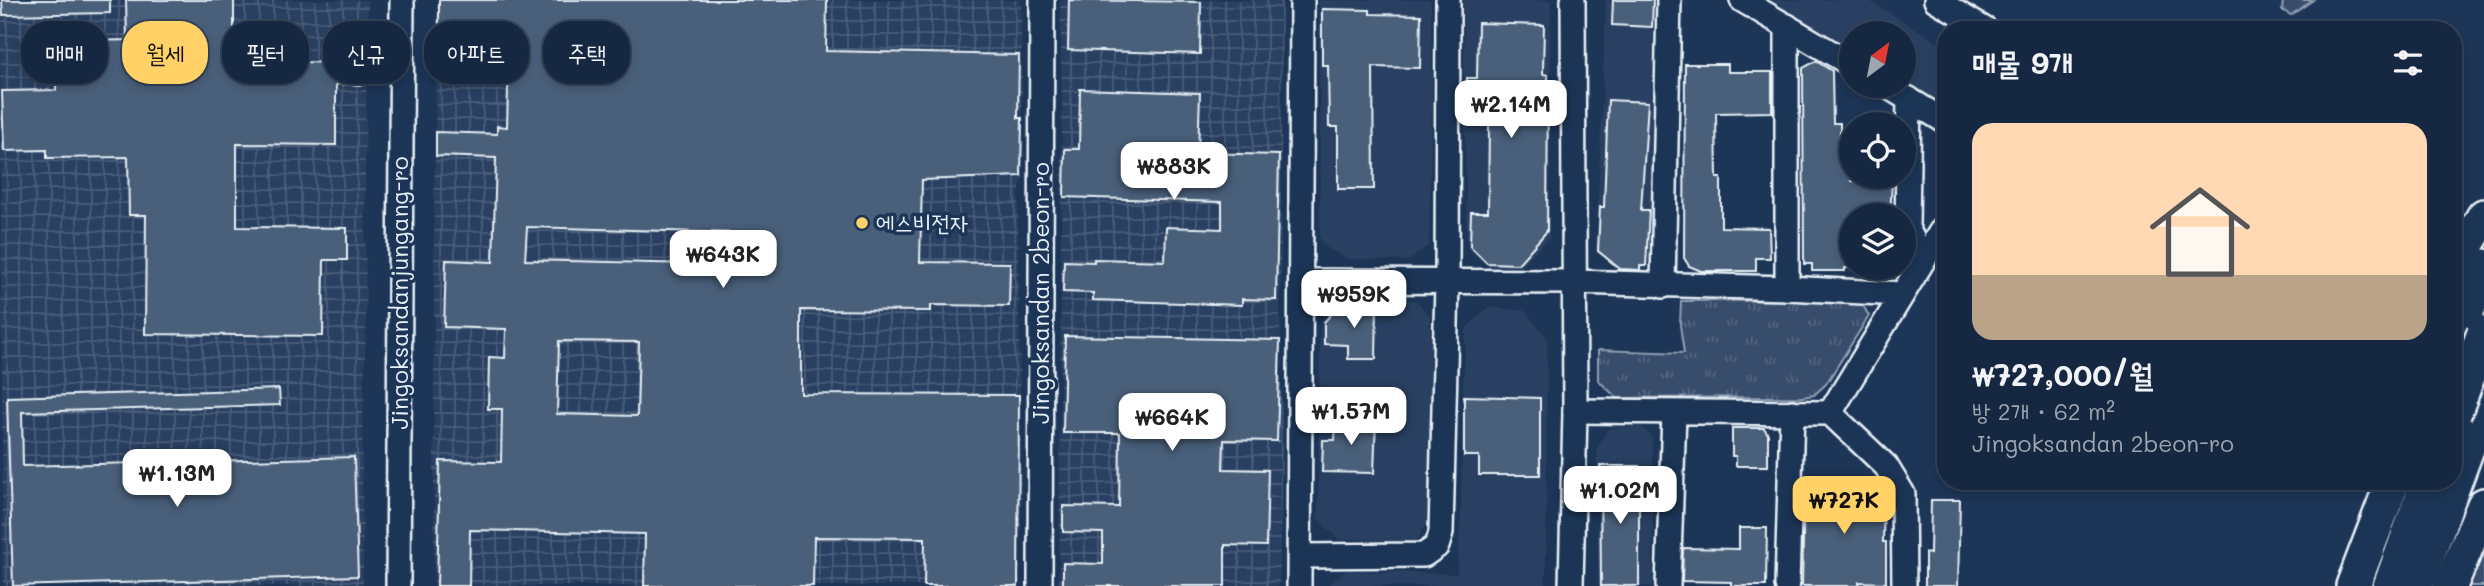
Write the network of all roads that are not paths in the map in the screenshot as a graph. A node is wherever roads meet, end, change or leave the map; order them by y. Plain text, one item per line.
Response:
1 (402, 0) edge
2 (1042, 0) edge
3 (1302, 0) edge
4 (1448, 0) edge
5 (1573, 0) edge
6 (1669, 0) edge
7 (1742, 0) edge
8 (1936, 0) edge
9 (1971, 21) edge
10 (1787, 26) junction
11 (1839, 57) edge
12 (1909, 99) joint
13 (1937, 116) edge
14 (2484, 216) edge
15 (1937, 237) edge
16 (2462, 253) edge
17 (1923, 259) junction
18 (2484, 266) edge
19 (1300, 281) junction
20 (1573, 282) junction
21 (1447, 283) junction
22 (1663, 286) junction
23 (1787, 288) junction
24 (1901, 294) junction
25 (2467, 338) edge
26 (2462, 367) edge
27 (2484, 403) edge
28 (1575, 411) junction
29 (1791, 412) junction
30 (1674, 413) junction
31 (1830, 413) junction
32 (2390, 490) edge
33 (2466, 494) edge
34 (1300, 556) junction
35 (398, 586) edge
36 (1040, 586) edge
37 (1299, 586) edge
38 (1571, 586) edge
39 (1668, 586) edge
40 (1787, 586) edge
41 (1904, 586) edge
42 (2353, 586) edge
43 (2390, 586) edge
44 (2416, 586) edge
45 (2450, 586) edge

1 - 35 street, Jingoksandanjungang-ro
2 - 36 street, Jingoksandan 2beon-ro
3 - 19 street
4 - 21 street
5 - 20 street
6 - 22 street
7 - 10 street
8 - 9 street
10 - 11 street
10 - 23 street
12 - 13 street
12 - 17 street
14 - 16 highway
15 - 17 street
17 - 24 street
18 - 25 highway
19 - 21 street
19 - 34 street
20 - 21 street
20 - 22 street
20 - 28 street
21 - 34 street
22 - 23 street
23 - 24 street
24 - 31 street
25 - 26 highway, bridge
27 - 33 highway
28 - 30 street
28 - 38 street
29 - 30 street
29 - 31 street
29 - 40 street
30 - 39 street
31 - 41 street
32 - 42 highway
33 - 43 highway
33 - 44 highway
33 - 45 highway
34 - 37 street

